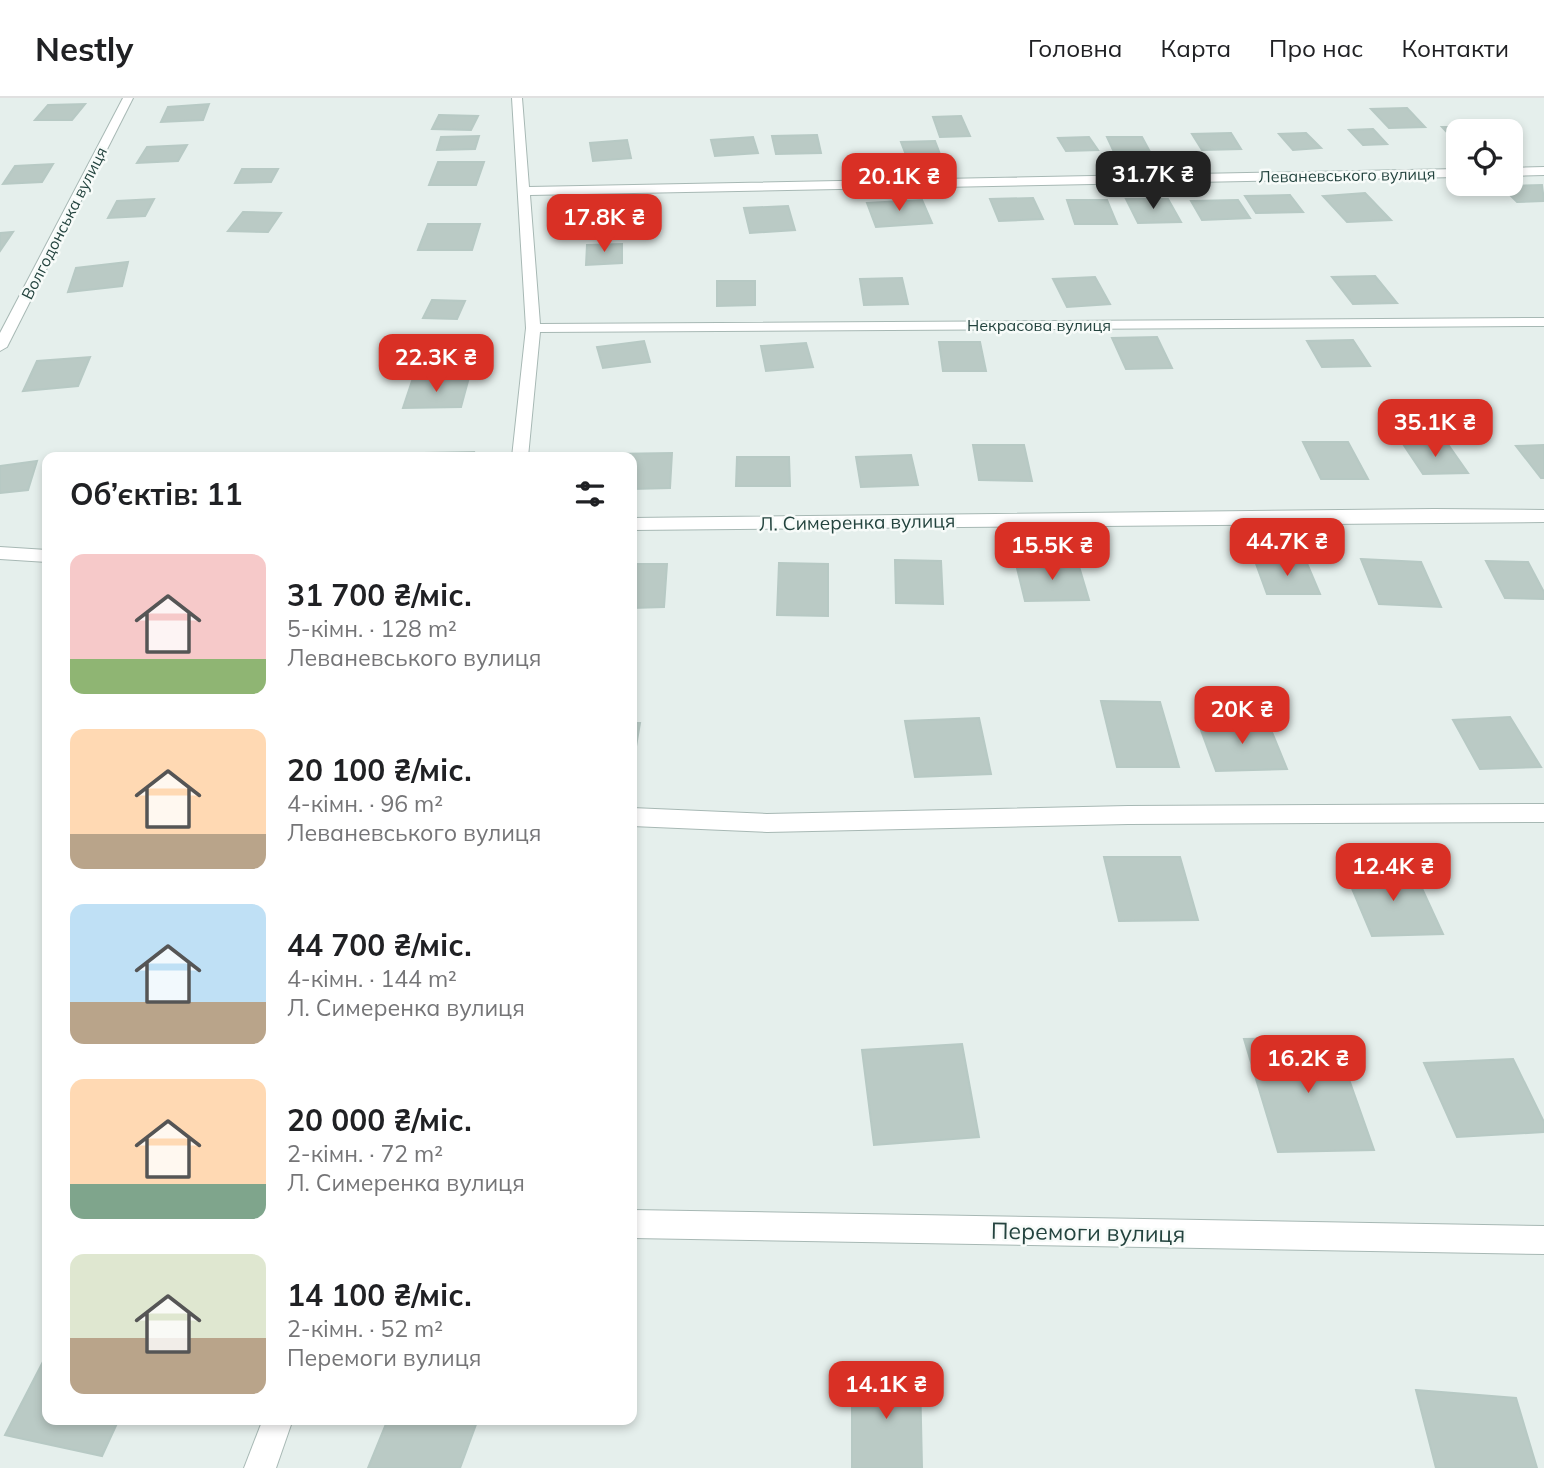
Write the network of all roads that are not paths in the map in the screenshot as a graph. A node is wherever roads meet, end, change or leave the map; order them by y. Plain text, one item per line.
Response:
1 (128, 98) edge
2 (517, 98) edge
3 (1523, 172) edge
4 (1544, 172) edge
5 (1446, 173) edge
6 (522, 191) junction
7 (1544, 322) edge
8 (533, 327) junction
9 (0, 347) edge
10 (520, 452) edge
11 (1544, 516) edge
12 (637, 524) edge
13 (0, 553) edge
14 (42, 556) edge
15 (1544, 813) edge
16 (637, 817) edge
17 (637, 1224) edge
18 (1544, 1240) edge
19 (276, 1425) edge
20 (260, 1468) edge

1 - 9 street, Волгодонська вулиця
2 - 6 street
3 - 4 street
5 - 6 street, Леваневського вулиця
6 - 8 street
7 - 8 street, Некрасова вулиця
8 - 10 street
11 - 12 street, Л. Симеренка вулиця
13 - 14 street
15 - 16 street
17 - 18 street, Перемоги вулиця
19 - 20 street

